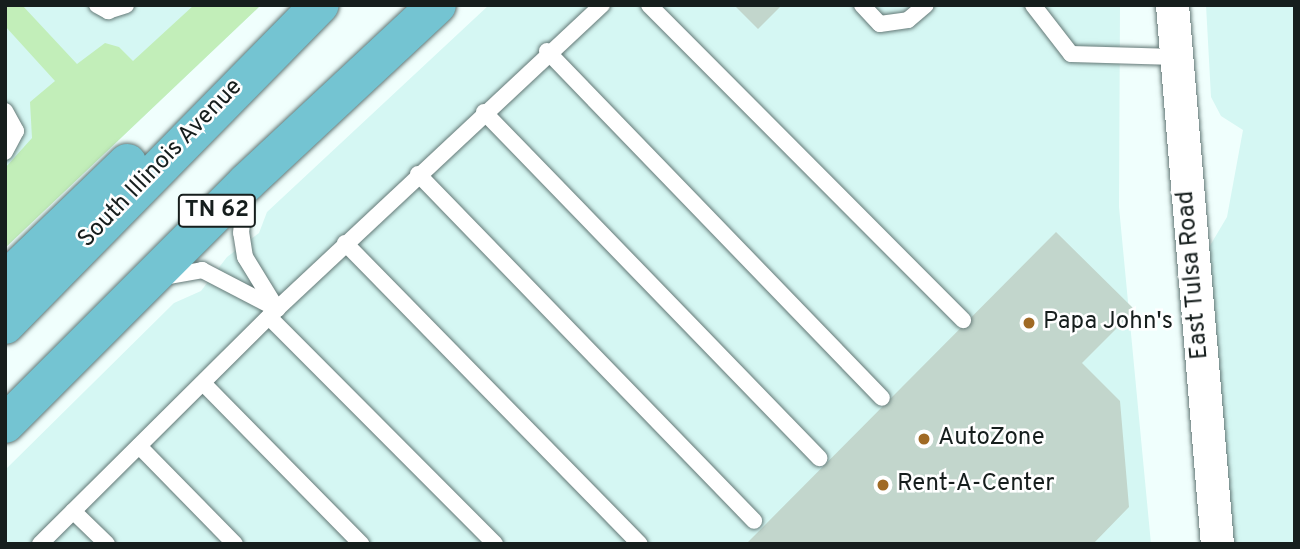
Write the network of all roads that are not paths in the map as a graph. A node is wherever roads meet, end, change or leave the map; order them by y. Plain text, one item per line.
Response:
1 (126, 5) edge
2 (320, 5) edge
3 (437, 5) edge
4 (602, 5) edge
5 (649, 5) edge
6 (862, 5) edge
7 (926, 5) edge
8 (1032, 5) edge
9 (1172, 5) edge
10 (103, 8) edge
11 (279, 43) junction
12 (547, 51) junction
13 (1176, 57) junction
14 (484, 112) junction
15 (7, 117) edge
16 (5, 152) edge
17 (418, 174) junction
18 (246, 183) junction
19 (345, 243) junction
20 (147, 279) junction
21 (5, 281) edge
22 (273, 313) junction
23 (963, 320) dead end
24 (5, 325) edge
25 (203, 383) junction
26 (882, 398) dead end
27 (5, 424) edge
28 (139, 446) junction
29 (819, 458) dead end
30 (73, 511) junction
31 (754, 521) dead end
32 (40, 544) edge
33 (107, 544) edge
34 (235, 544) edge
35 (361, 544) edge
36 (495, 544) edge
37 (640, 544) edge
38 (1217, 544) edge

1 - 10 lane
2 - 11 highway, South Illinois Avenue
3 - 18 highway, TN 62
4 - 12 lane
5 - 23 lane
6 - 7 lane
8 - 13 lane
9 - 13 street, East Tulsa Road
11 - 21 highway
11 - 24 highway, South Illinois Avenue
12 - 14 lane
12 - 26 lane
13 - 38 street, East Tulsa Road
14 - 17 lane
14 - 29 lane
15 - 16 lane
17 - 19 lane
17 - 31 lane
18 - 20 highway, TN 62
18 - 22 lane
19 - 22 lane
19 - 37 lane
20 - 22 lane
20 - 27 highway, TN 62
22 - 25 lane
22 - 36 lane
25 - 28 lane
25 - 35 lane
28 - 30 lane
28 - 34 lane
30 - 32 lane
30 - 33 lane

